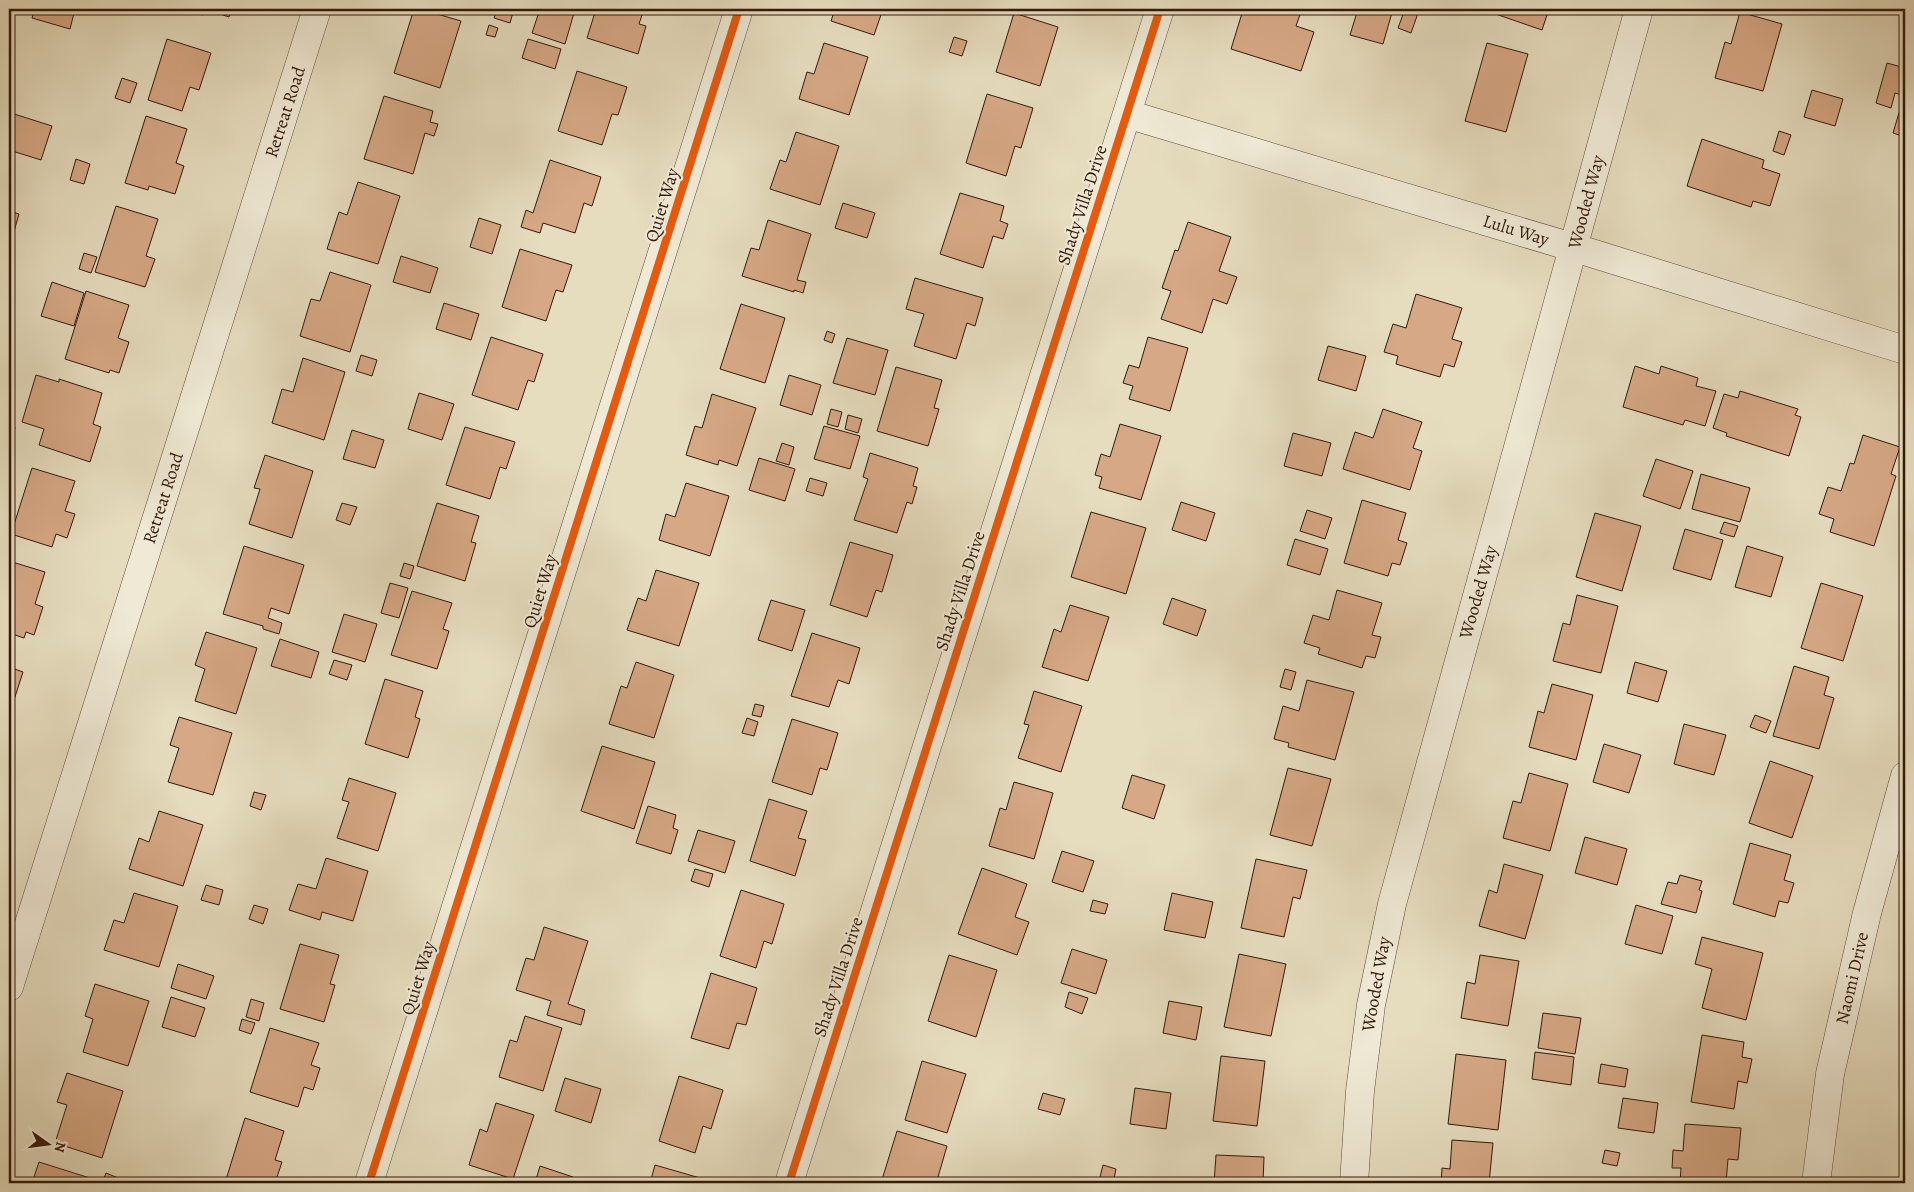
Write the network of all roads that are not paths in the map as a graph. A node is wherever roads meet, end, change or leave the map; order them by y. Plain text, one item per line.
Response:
1 (317, 9) edge
2 (739, 9) edge
3 (1160, 9) edge
4 (1640, 9) edge
5 (1127, 114) junction
6 (1574, 248) junction
7 (1905, 350) edge
8 (1905, 776) edge
9 (9, 987) edge
10 (369, 1183) edge
11 (789, 1183) edge
12 (1354, 1183) edge
13 (1816, 1183) edge

1 - 9 street, Retreat Road
2 - 10 street, Quiet Way
3 - 5 street, Shady Villa Drive
4 - 6 street, Wooded Way
5 - 6 street, Lulu Way
5 - 11 street, Shady Villa Drive
6 - 7 street, Lulu Way
6 - 12 street, Wooded Way
8 - 13 street, Naomi Drive

